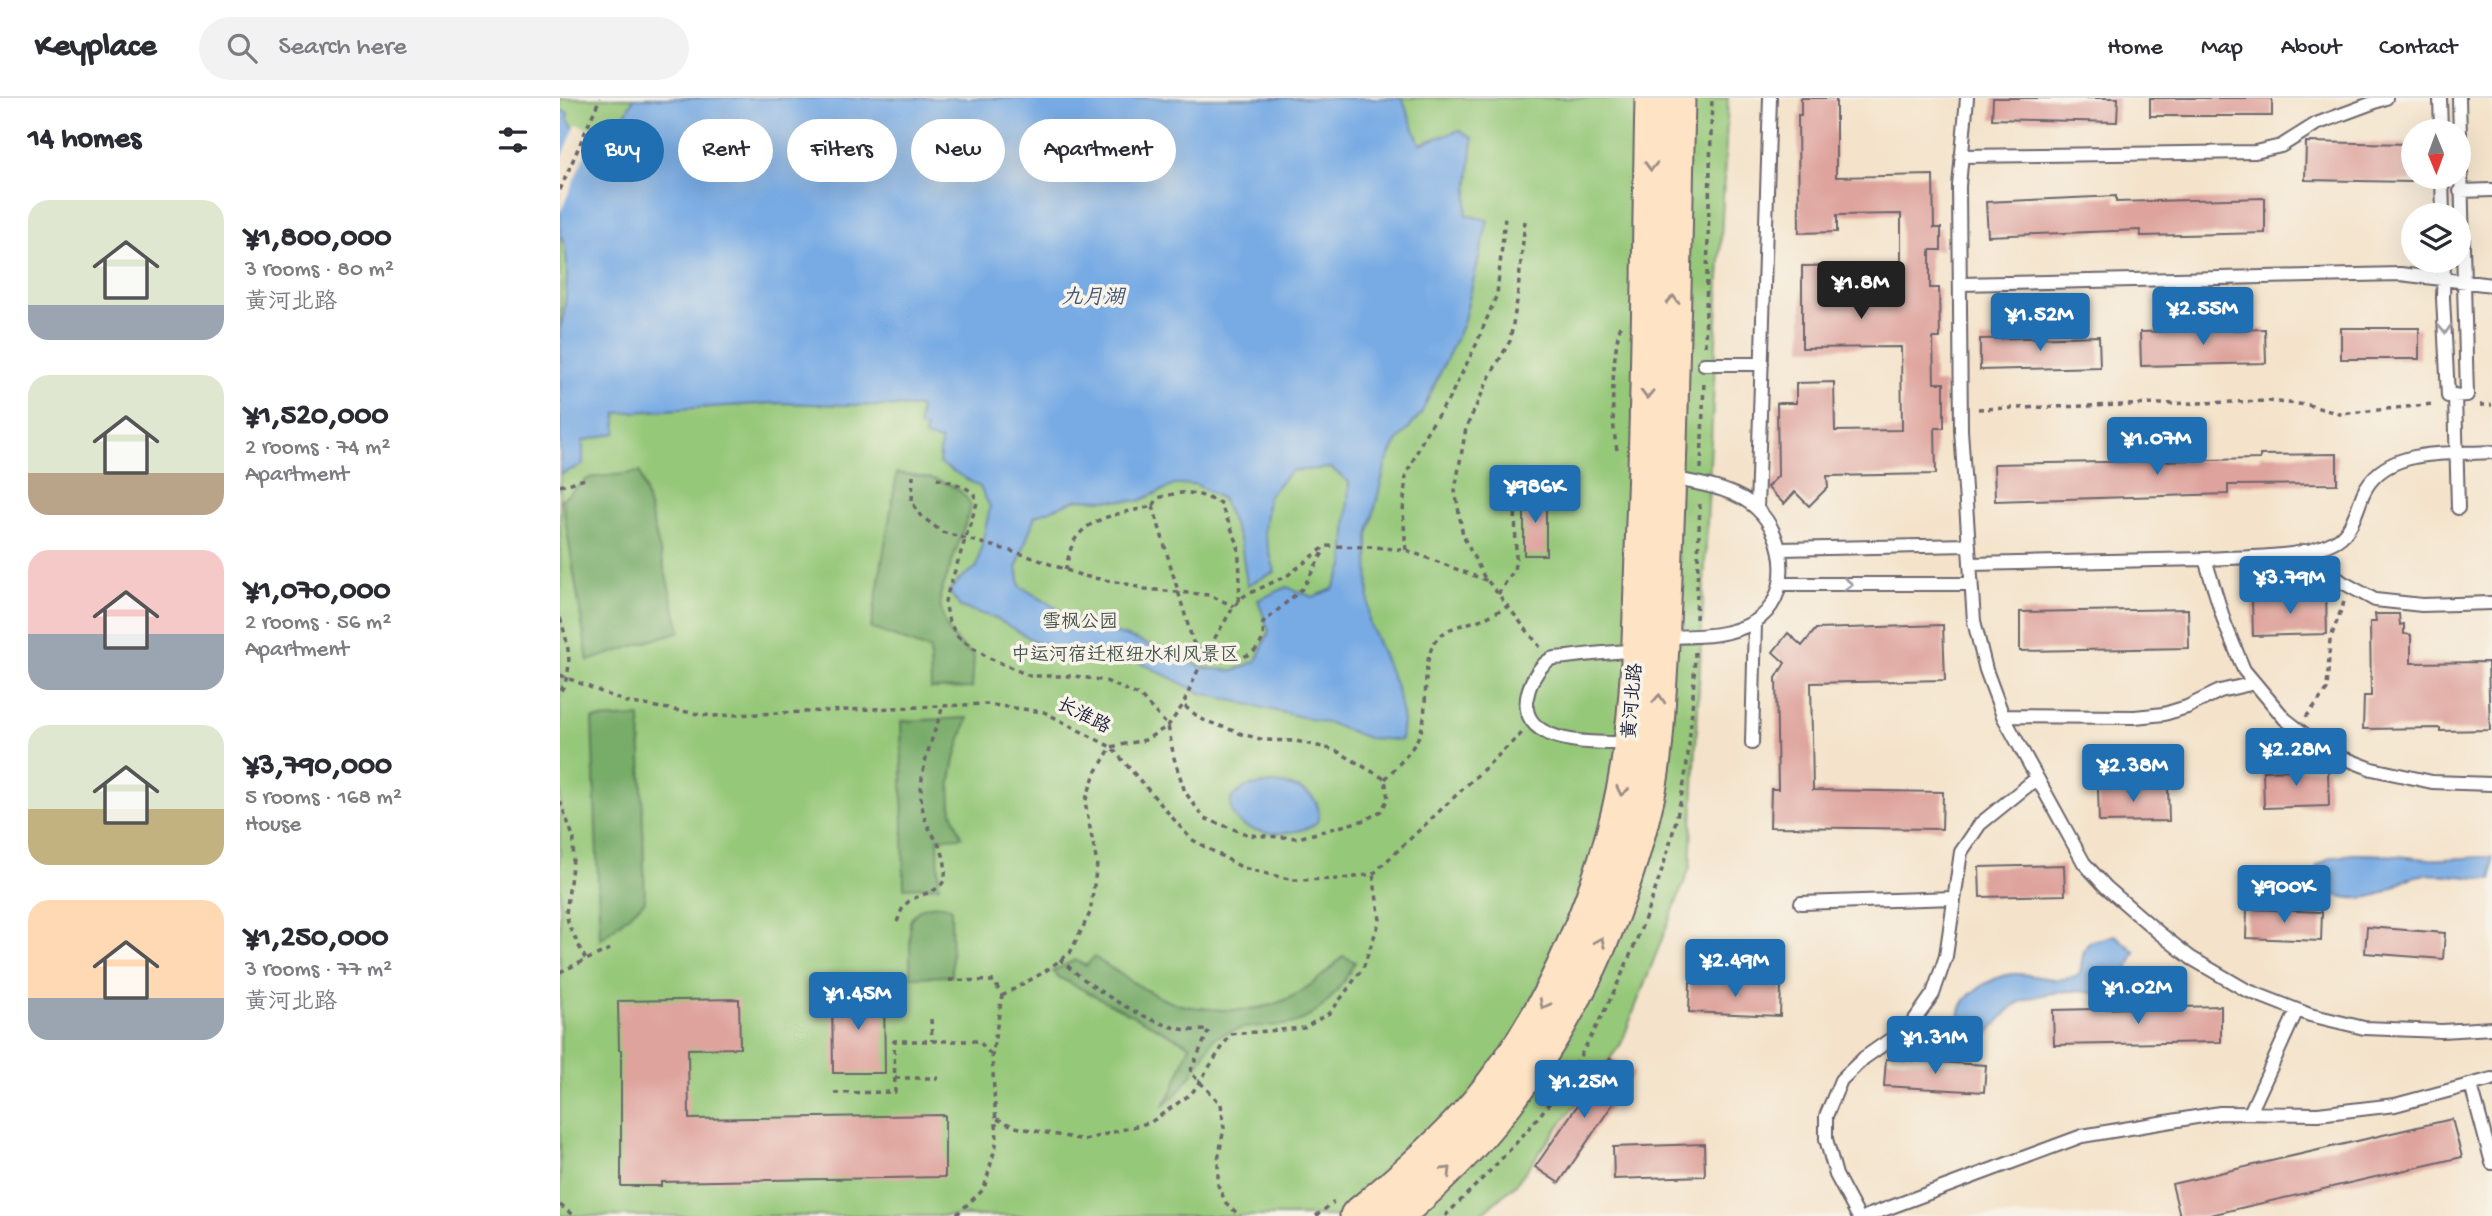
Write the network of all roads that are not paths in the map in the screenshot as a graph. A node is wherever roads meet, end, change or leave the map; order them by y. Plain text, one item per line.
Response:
1 (1652, 98) edge
2 (1678, 98) edge
3 (1770, 98) edge
4 (1967, 98) edge
5 (2386, 98) edge
6 (2440, 98) edge
7 (2459, 98) edge
8 (2441, 119) edge
9 (1961, 156) junction
10 (2492, 190) edge
11 (2460, 191) junction
12 (2444, 273) edge
13 (2444, 281) junction
14 (2463, 282) junction
15 (1960, 284) junction
16 (2492, 285) edge
17 (1704, 363) dead end
18 (1762, 364) junction
19 (2455, 400) junction
20 (2492, 452) edge
21 (2456, 454) junction
22 (1657, 478) junction
23 (2458, 508) dead end
24 (1757, 509) junction
25 (1969, 545) junction
26 (1781, 549) junction
27 (2303, 551) junction
28 (2205, 559) junction
29 (1970, 564) junction
30 (1780, 584) junction
31 (1971, 584) junction
32 (2492, 603) edge
33 (1755, 622) junction
34 (1647, 641) junction
35 (2255, 683) junction
36 (2003, 716) junction
37 (1630, 743) junction
38 (1752, 743) dead end
39 (2037, 778) junction
40 (2492, 784) edge
41 (1954, 898) junction
42 (1801, 903) dead end
43 (2297, 1010) junction
44 (2492, 1028) edge
45 (2492, 1079) edge
46 (2471, 1085) junction
47 (2250, 1113) junction
48 (2492, 1163) edge
49 (1350, 1205) edge
50 (1396, 1216) edge
51 (1858, 1216) edge
52 (1867, 1216) edge

1 -> 22 main road, 黄河北路
22 -> 2 main road, 黄河北路
3 - 18 lane
4 - 9 lane
5 - 9 lane
6 - 8 lane
7 - 11 lane
9 - 15 lane
10 - 11 lane
11 - 14 lane
12 - 13 lane
13 - 14 lane
13 - 15 lane
13 -> 19 lane
14 - 16 lane
14 - 19 lane
15 - 25 lane
17 - 18 lane
18 - 24 lane
19 - 21 lane
20 - 21 lane
21 - 23 lane
21 - 27 lane
22 - 24 lane
22 - 34 main road, 黄河北路
24 - 26 lane
25 - 26 lane
25 - 29 lane
26 - 30 lane
27 - 28 lane
27 - 32 lane
28 - 29 lane
28 - 35 lane
29 - 31 lane
30 -> 31 lane
30 - 33 lane
31 - 36 lane
33 - 34 lane
33 - 38 lane
34 - 37 main road, 黄河北路
34 - 37 lane
50 -> 34 main road, 黄河北路
35 - 36 lane
35 - 40 lane
36 - 39 lane
37 -> 49 main road, 黄河北路
39 - 41 lane
39 - 43 lane
41 - 42 lane
41 - 51 lane
43 - 44 lane
43 - 47 lane
45 - 46 lane
46 - 47 lane
46 - 48 lane
47 - 52 lane

